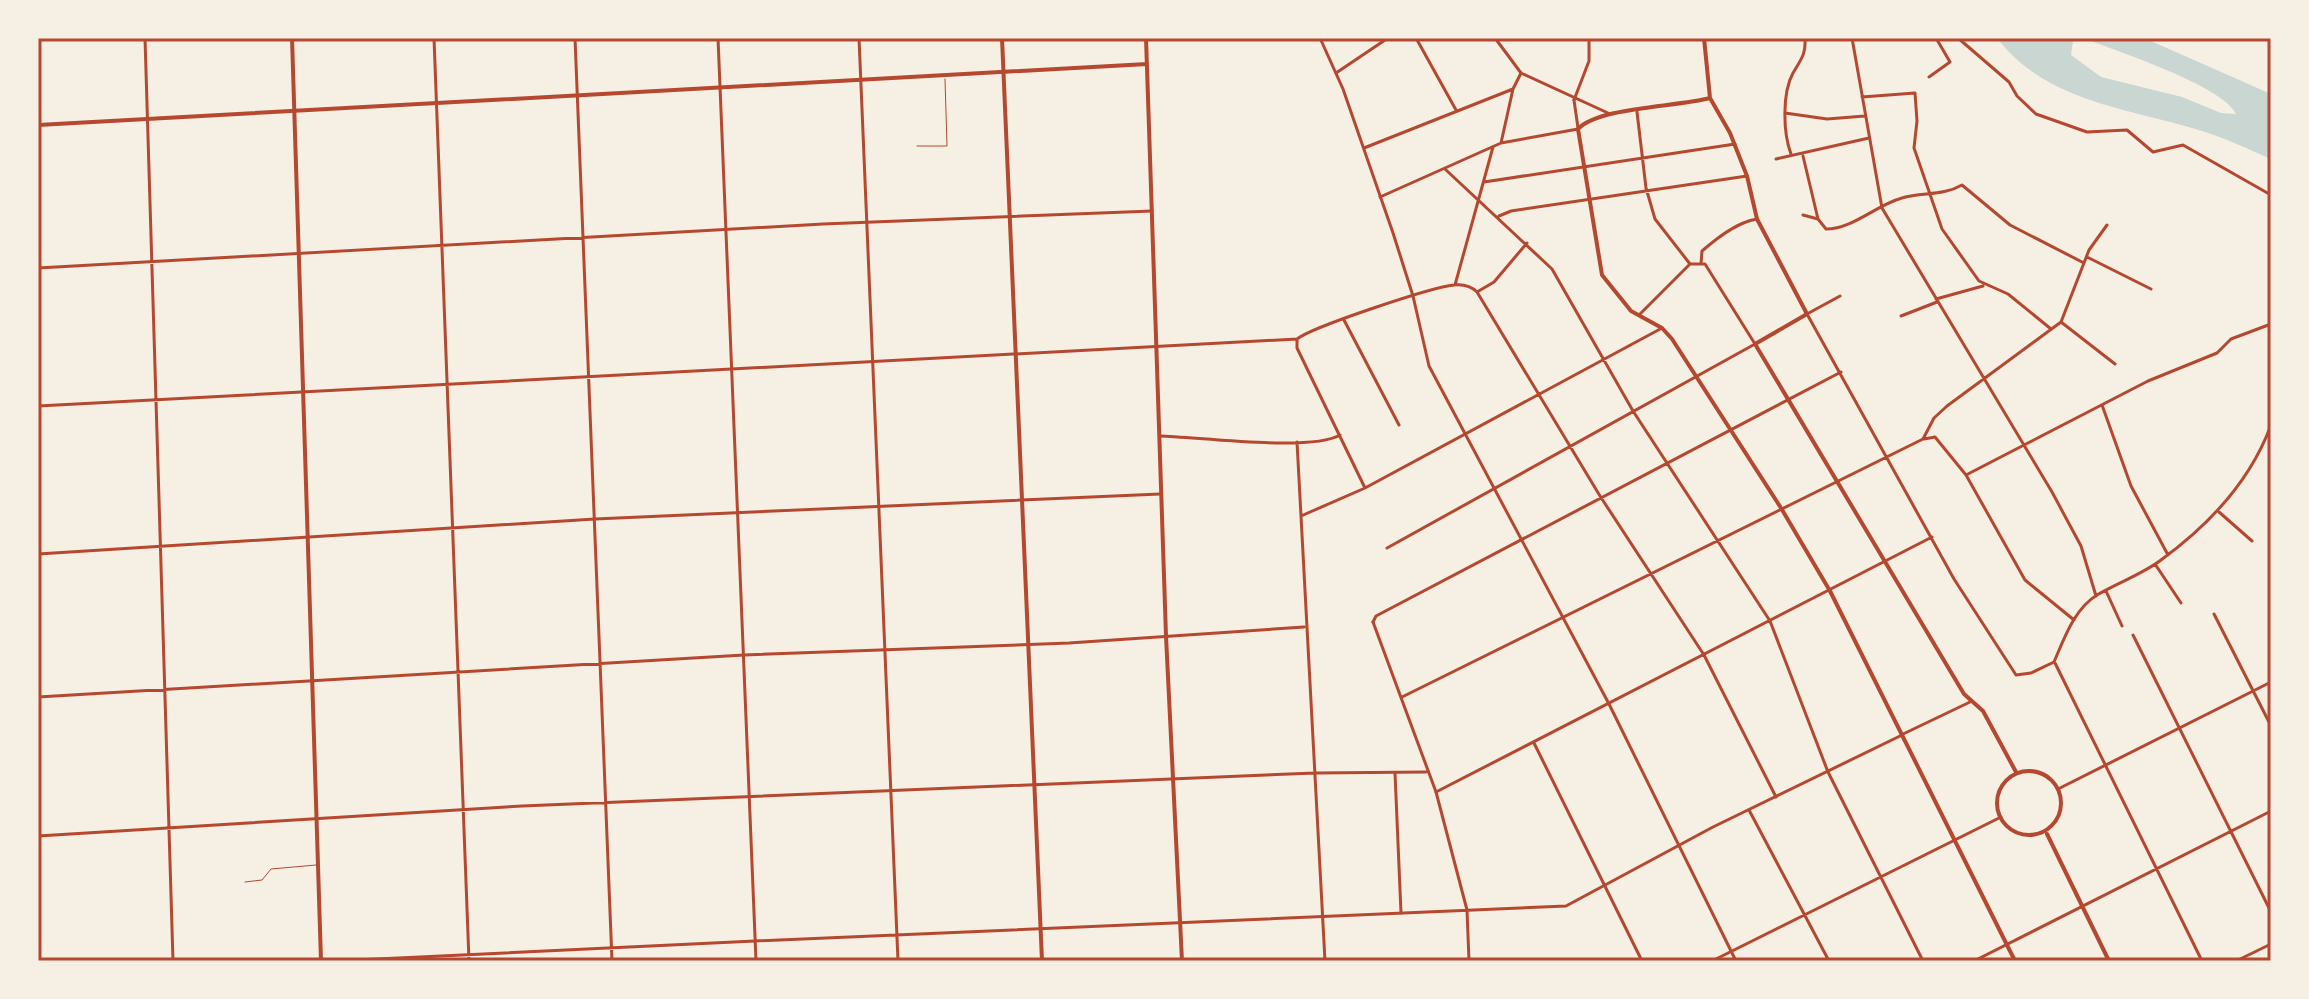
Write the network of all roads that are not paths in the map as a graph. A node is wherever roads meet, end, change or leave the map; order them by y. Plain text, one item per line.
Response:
1 (145, 38) edge
2 (292, 38) edge
3 (434, 38) edge
4 (575, 38) edge
5 (718, 38) edge
6 (859, 38) edge
7 (1002, 38) edge
8 (1146, 38) edge
9 (1320, 38) edge
10 (1388, 38) edge
11 (1416, 38) edge
12 (1495, 38) edge
13 (1589, 38) edge
14 (1704, 38) edge
15 (1805, 38) edge
16 (1852, 38) edge
17 (1936, 38) edge
18 (1958, 38) edge
19 (1147, 64) junction
20 (1003, 72) junction
21 (1336, 73) junction
22 (1521, 73) junction
23 (944, 76) junction
24 (1929, 77) dead end
25 (860, 81) junction
26 (720, 88) junction
27 (1513, 89) junction
28 (577, 96) junction
29 (1862, 97) junction
30 (1710, 98) junction
31 (1574, 100) junction
32 (436, 104) junction
33 (1456, 110) junction
34 (294, 111) junction
35 (1637, 112) junction
36 (1608, 113) junction
37 (1785, 113) junction
38 (1865, 116) junction
39 (148, 119) junction
40 (38, 125) edge
41 (1578, 129) junction
42 (1869, 138) junction
43 (1501, 143) junction
44 (1735, 144) junction
45 (917, 146) dead end
46 (1493, 147) junction
47 (1364, 148) junction
48 (1791, 154) junction
49 (1803, 156) junction
50 (1642, 159) junction
51 (1776, 159) dead end
52 (1583, 166) junction
53 (1446, 170) junction
54 (1747, 176) junction
55 (1484, 182) junction
56 (1646, 188) junction
57 (1930, 191) junction
58 (2271, 195) edge
59 (1380, 197) junction
60 (1588, 197) junction
61 (1479, 198) junction
62 (1882, 208) junction
63 (1152, 211) junction
64 (1803, 215) dead end
65 (1499, 216) junction
66 (1009, 217) junction
67 (1757, 219) junction
68 (1818, 219) junction
69 (869, 221) junction
70 (2107, 225) dead end
71 (724, 230) junction
72 (581, 238) junction
73 (1527, 243) junction
74 (441, 245) junction
75 (299, 254) junction
76 (2086, 257) junction
77 (152, 261) junction
78 (2084, 263) junction
79 (1690, 264) junction
80 (1701, 264) junction
81 (38, 268) edge
82 (1455, 285) junction
83 (1987, 286) junction
84 (2151, 289) dead end
85 (1477, 292) junction
86 (1413, 296) junction
87 (1840, 296) dead end
88 (1936, 301) junction
89 (1807, 314) junction
90 (1639, 315) junction
91 (1901, 316) dead end
92 (1344, 320) junction
93 (2061, 322) junction
94 (2271, 324) edge
95 (1662, 328) junction
96 (2051, 329) junction
97 (1297, 339) junction
98 (1755, 344) junction
99 (1156, 347) junction
100 (1015, 355) junction
101 (1605, 361) junction
102 (874, 362) junction
103 (2115, 364) dead end
104 (732, 372) junction
105 (1841, 372) junction
106 (1696, 376) junction
107 (589, 378) junction
108 (1982, 380) junction
109 (447, 385) junction
110 (304, 392) junction
111 (1538, 395) junction
112 (157, 399) junction
113 (1788, 400) junction
114 (2102, 404) junction
115 (38, 406) edge
116 (1633, 411) junction
117 (1399, 425) dead end
118 (2271, 425) edge
119 (1732, 430) junction
120 (1340, 435) junction
121 (1160, 436) junction
122 (1464, 436) junction
123 (1923, 439) junction
124 (1297, 442) junction
125 (1569, 445) junction
126 (2023, 445) junction
127 (1889, 456) junction
128 (1667, 462) junction
129 (1966, 475) junction
130 (1837, 481) junction
131 (1365, 488) junction
132 (1492, 488) junction
133 (1162, 494) junction
134 (1600, 496) junction
135 (1021, 498) junction
136 (878, 505) junction
137 (1781, 508) junction
138 (2218, 511) junction
139 (737, 513) junction
140 (1300, 516) junction
141 (595, 519) junction
142 (452, 530) junction
143 (1932, 537) junction
144 (309, 539) junction
145 (1719, 539) junction
146 (1520, 540) junction
147 (2252, 541) dead end
148 (162, 547) junction
149 (1387, 548) dead end
150 (38, 554) edge
151 (2168, 555) junction
152 (1886, 562) junction
153 (2155, 564) junction
154 (1651, 573) junction
155 (1830, 591) junction
156 (2106, 591) junction
157 (2096, 596) junction
158 (2181, 603) dead end
159 (2214, 614) dead end
160 (1564, 619) junction
161 (2074, 620) junction
162 (1770, 621) junction
163 (2122, 626) dead end
164 (1304, 627) junction
165 (2133, 635) dead end
166 (1166, 636) junction
167 (1028, 645) junction
168 (884, 649) junction
169 (744, 655) junction
170 (1704, 655) junction
171 (2054, 662) junction
172 (601, 664) junction
173 (458, 672) junction
174 (313, 682) junction
175 (2271, 682) edge
176 (165, 689) junction
177 (2253, 691) junction
178 (38, 697) edge
179 (1402, 697) junction
180 (1970, 702) junction
181 (1609, 704) junction
182 (2271, 726) edge
183 (2179, 727) junction
184 (1900, 736) junction
185 (1534, 743) junction
186 (2104, 765) junction
187 (1395, 772) junction
188 (1426, 772) junction
189 (1828, 772) junction
190 (2016, 772) junction
191 (1315, 773) junction
192 (1173, 777) junction
193 (1034, 784) junction
194 (890, 789) junction
195 (2058, 789) junction
196 (1436, 792) junction
197 (747, 797) junction
198 (1776, 797) junction
199 (606, 804) junction
200 (464, 810) junction
201 (1749, 810) junction
202 (2271, 811) edge
203 (2001, 817) junction
204 (318, 821) junction
205 (171, 829) junction
206 (2232, 831) junction
207 (2046, 833) junction
208 (38, 836) edge
209 (1955, 839) junction
210 (1679, 845) junction
211 (319, 865) junction
212 (2157, 870) junction
213 (1880, 878) junction
214 (245, 882) dead end
215 (1603, 884) junction
216 (2083, 909) junction
217 (1467, 910) junction
218 (2271, 912) edge
219 (1401, 913) junction
220 (1805, 913) junction
221 (1323, 916) junction
222 (1181, 921) junction
223 (1040, 929) junction
224 (897, 934) junction
225 (755, 941) junction
226 (2271, 944) edge
227 (2007, 945) junction
228 (612, 948) junction
229 (1731, 951) junction
230 (469, 955) junction
231 (173, 961) edge
232 (321, 961) edge
233 (334, 961) edge
234 (469, 961) edge
235 (612, 961) edge
236 (756, 961) edge
237 (898, 961) edge
238 (1042, 961) edge
239 (1182, 961) edge
240 (1325, 961) edge
241 (1469, 961) edge
242 (1642, 961) edge
243 (1712, 961) edge
244 (1736, 961) edge
245 (1829, 961) edge
246 (1923, 961) edge
247 (1974, 961) edge
248 (2015, 961) edge
249 (2109, 961) edge
250 (2202, 961) edge
251 (2236, 961) edge

1 - 39 street
2 - 34 main road
3 - 32 street
4 - 28 street
5 - 26 street
6 - 25 street
7 - 20 main road
8 - 19 main road
9 - 21 street
10 - 21 street
11 - 33 street
12 - 22 street
13 - 31 street
14 - 30 main road
15 - 37 street
16 - 29 street
17 - 24 street
18 - 58 street
19 - 20 main road
19 - 63 main road
20 - 23 main road
20 - 66 main road
21 - 47 street
22 - 27 street
22 - 31 street
23 - 25 main road
23 - 45 lane
25 - 26 main road
25 - 69 street
26 - 28 main road
26 - 71 street
27 - 33 street
27 - 43 street
28 - 32 main road
28 - 72 street
29 - 38 street
29 - 57 street
30 - 35 main road
30 - 44 main road
31 - 36 street
31 - 41 street
32 - 34 main road
32 - 74 street
33 - 47 street
34 - 39 main road
34 - 75 main road
35 - 36 main road
35 - 50 street
36 - 41 main road
37 - 38 street
37 - 48 street
38 - 42 street
39 - 40 main road
39 - 77 street
41 - 43 street
41 - 52 main road
42 - 49 street
42 - 62 street
43 - 46 street
44 - 50 street
44 - 54 main road
46 - 53 street
46 - 55 street
47 - 59 street
48 - 49 street
48 - 51 street
49 - 68 street
50 - 52 street
50 - 56 street
52 - 55 street
52 - 60 main road
53 - 59 street
53 - 61 street
54 - 56 street
54 - 67 main road
55 - 61 street
56 - 60 street
56 - 79 street
57 - 62 street
57 - 78 street
57 - 83 street
59 - 86 street
60 - 65 street
60 - 90 main road
61 - 65 street
61 - 82 street
62 - 68 street
62 - 88 street
63 - 66 street
63 - 99 main road
64 - 68 street
65 - 73 street
66 - 69 street
66 - 100 main road
67 - 80 street
67 - 89 main road
69 - 71 street
69 - 102 street
70 - 76 street
71 - 72 street
71 - 104 street
72 - 74 street
72 - 107 street
73 - 85 street
73 - 101 street
74 - 75 street
74 - 109 street
75 - 77 street
75 - 110 main road
76 - 78 street
76 - 84 street
77 - 81 street
77 - 112 street
78 - 93 street
79 - 80 street
79 - 90 street
80 - 98 street
82 - 85 street
82 - 86 street
83 - 88 street
83 - 96 street
85 - 111 street
86 - 92 street
86 - 122 street
87 - 89 street
88 - 91 street
88 - 108 street
89 - 98 main road
89 - 105 street
90 - 95 main road
92 - 97 street
92 - 117 street
93 - 96 street
93 - 103 street
94 - 114 street
95 - 101 street
95 - 106 main road
96 - 108 street
97 - 99 street
97 - 120 street
98 - 106 street
98 - 113 main road
99 - 100 street
99 - 121 main road
100 - 102 street
100 - 135 main road
101 - 111 street
101 - 116 street
102 - 104 street
102 - 136 street
104 - 107 street
104 - 139 street
105 - 113 street
105 - 127 street
106 - 116 street
106 - 119 main road
107 - 109 street
107 - 141 street
108 - 123 street
108 - 126 street
109 - 110 street
109 - 142 street
110 - 112 street
110 - 144 main road
111 - 122 street
111 - 125 street
112 - 115 street
112 - 148 street
113 - 119 street
113 - 130 main road
114 - 126 street
114 - 151 street
116 - 125 street
116 - 128 street
118 - 138 street
119 - 128 street
119 - 137 main road
120 - 124 street
120 - 131 street
121 - 124 street
121 - 133 main road
122 - 131 street
122 - 132 street
123 - 127 street
123 - 129 street
124 - 140 street
125 - 132 street
125 - 134 street
126 - 129 street
126 - 157 street
127 - 130 street
127 - 143 street
128 - 134 street
128 - 145 street
129 - 161 street
130 - 137 street
130 - 152 main road
131 - 140 street
132 - 146 street
132 - 149 street
133 - 135 street
133 - 166 main road
134 - 146 street
134 - 154 street
135 - 136 street
135 - 167 main road
136 - 139 street
136 - 168 street
137 - 145 street
137 - 155 main road
138 - 147 street
138 - 151 street
139 - 141 street
139 - 169 street
140 - 164 street
141 - 142 street
141 - 172 street
142 - 144 street
142 - 173 street
143 - 152 street
143 - 171 street
144 - 148 street
144 - 174 main road
145 - 154 street
145 - 162 street
146 - 160 street
146 - 179 street
148 - 150 street
148 - 176 street
151 - 153 street
152 - 155 street
152 - 180 main road
153 - 156 street
153 - 158 street
154 - 160 street
154 - 170 street
155 - 162 street
155 - 184 main road
156 - 157 street
156 - 163 street
157 - 161 street
159 - 177 street
160 - 179 street
160 - 181 street
161 - 171 street
162 - 170 street
162 - 189 street
164 - 166 street
164 - 191 street
165 - 183 street
166 - 167 street
166 - 192 main road
167 - 168 street
167 - 193 main road
168 - 169 street
168 - 194 street
169 - 172 street
169 - 197 street
170 - 181 street
170 - 198 street
171 - 186 street
172 - 173 street
172 - 199 street
173 - 174 street
173 - 200 street
174 - 176 street
174 - 204 main road
175 - 177 street
176 - 178 street
176 - 205 street
177 - 182 street
177 - 183 street
179 - 188 street
180 - 184 street
180 - 190 main road
181 - 185 street
181 - 210 street
183 - 186 street
183 - 206 street
184 - 189 street
184 - 209 main road
185 - 196 street
185 - 215 street
186 - 195 street
186 - 212 street
187 - 188 street
187 - 191 street
187 - 219 street
188 - 196 street
189 - 198 street
189 - 213 street
190 - 195 main road
190 - 203 main road
191 - 192 street
191 - 221 street
192 - 193 street
192 - 222 main road
193 - 194 street
193 - 223 main road
194 - 197 street
194 - 224 street
195 - 207 main road
196 - 217 street
197 - 199 street
197 - 225 street
198 - 201 street
199 - 200 street
199 - 228 street
200 - 204 street
200 - 230 street
201 - 210 street
201 - 220 street
202 - 206 street
203 - 207 main road
203 - 209 street
204 - 205 street
204 - 211 main road
205 - 208 street
205 - 231 street
206 - 212 street
206 - 218 street
207 - 216 main road
209 - 213 street
209 - 227 main road
210 - 215 street
210 - 229 street
211 - 214 lane
211 - 232 main road
212 - 216 street
212 - 250 street
213 - 220 street
213 - 246 street
215 - 217 street
215 - 242 street
216 - 227 street
216 - 249 main road
217 - 219 street
217 - 241 street
219 - 221 street
220 - 229 street
220 - 245 street
221 - 222 street
221 - 240 street
222 - 223 street
222 - 239 main road
223 - 224 street
223 - 238 main road
224 - 225 street
224 - 237 street
225 - 228 street
225 - 236 street
226 - 251 street
227 - 247 street
227 - 248 main road
228 - 230 street
228 - 235 street
229 - 243 street
229 - 244 street
230 - 233 street
230 - 234 street

